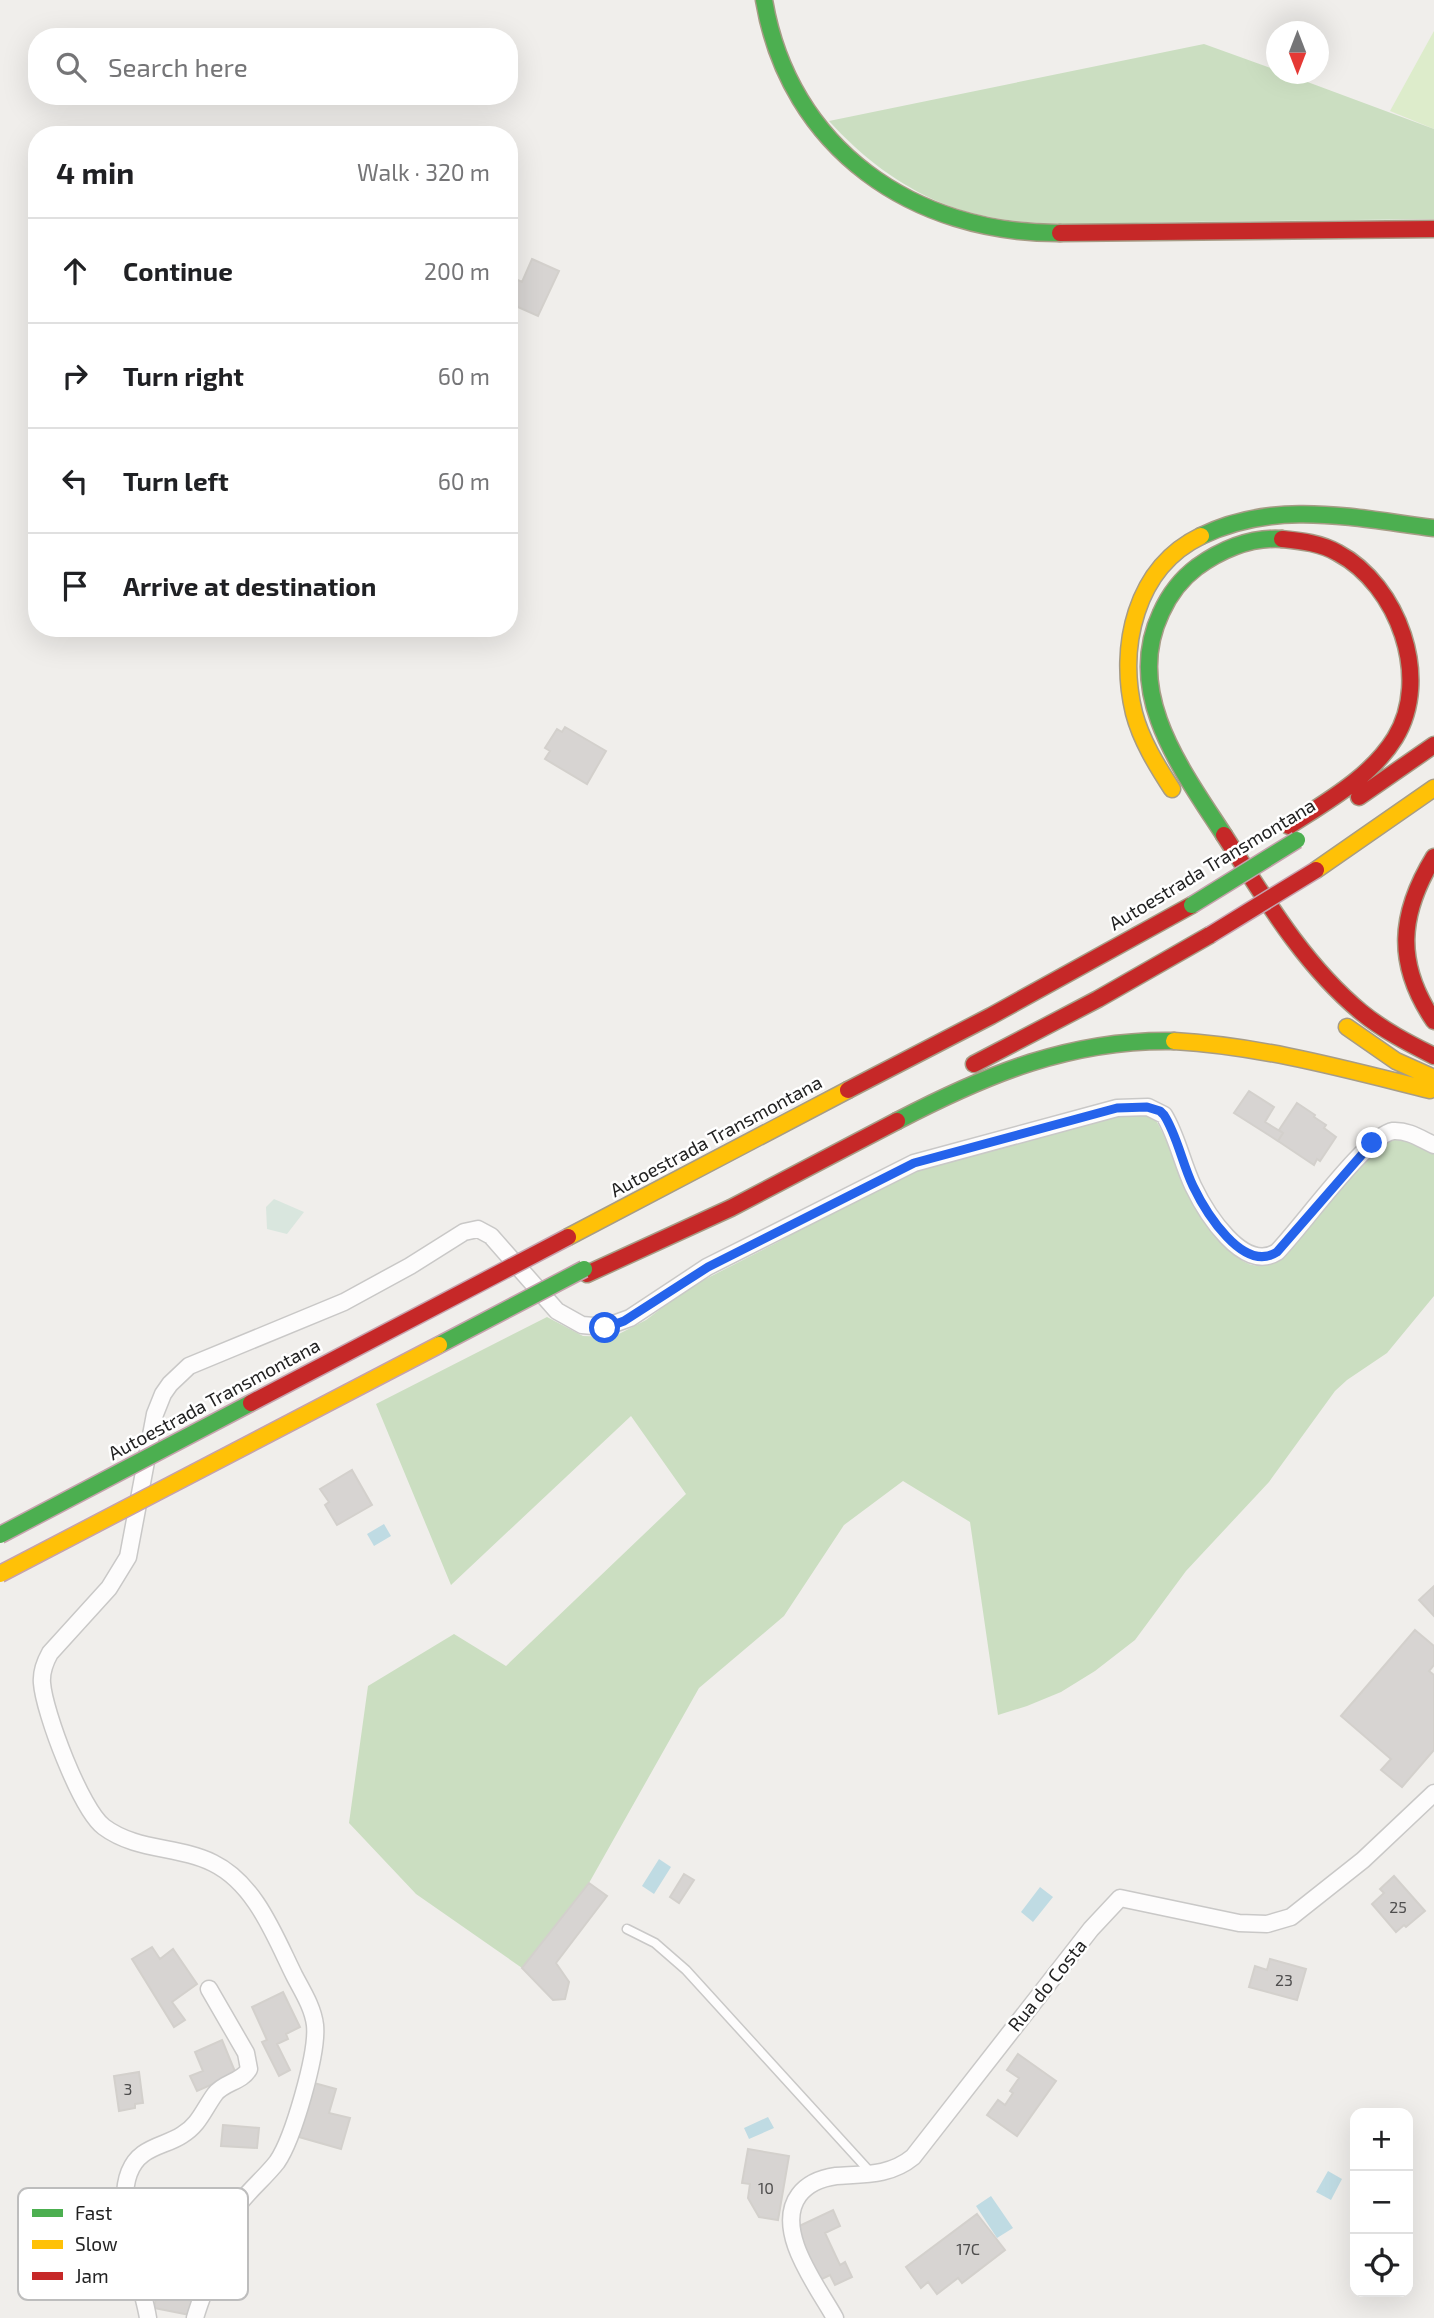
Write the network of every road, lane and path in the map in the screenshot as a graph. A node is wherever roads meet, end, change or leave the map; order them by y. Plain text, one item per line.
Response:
1 (764, 0) edge
2 (1434, 229) edge
3 (1434, 528) edge
4 (1434, 745) edge
5 (1434, 788) edge
6 (1184, 807) dead end
7 (1293, 833) junction
8 (1434, 857) edge
9 (1227, 872) dead end
10 (1188, 898) junction
11 (1123, 925) dead end
12 (1263, 927) dead end
13 (967, 1010) dead end
14 (1336, 1018) dead end
15 (1434, 1021) edge
16 (1434, 1056) edge
17 (1434, 1078) edge
18 (1434, 1091) edge
19 (1434, 1145) edge
20 (740, 1147) junction
21 (586, 1272) junction
22 (0, 1535) edge
23 (0, 1574) edge
24 (1434, 1793) edge
25 (627, 1929) dead end
26 (209, 1989) dead end
27 (872, 2174) junction
28 (127, 2188) edge
29 (248, 2195) edge
30 (144, 2300) edge
31 (201, 2300) edge
32 (148, 2318) edge
33 (195, 2318) edge
34 (835, 2318) edge

1 - 2 main road
3 - 6 main road
4 - 7 main road, Autoestrada Transmontana
5 - 21 main road, bridge
7 - 10 main road, Autoestrada Transmontana, bridge
7 - 16 main road
8 - 15 main road
9 - 12 main road
10 - 11 main road
10 - 20 main road, Autoestrada Transmontana
13 - 20 main road
14 - 17 main road
18 - 21 main road
19 - 29 street
20 - 22 main road, Autoestrada Transmontana, bridge
21 - 23 main road, bridge
24 - 27 street, Rua do Costa
25 - 27 lane
26 - 28 street
27 - 34 street, Rua do Costa
30 - 32 street
31 - 33 street

